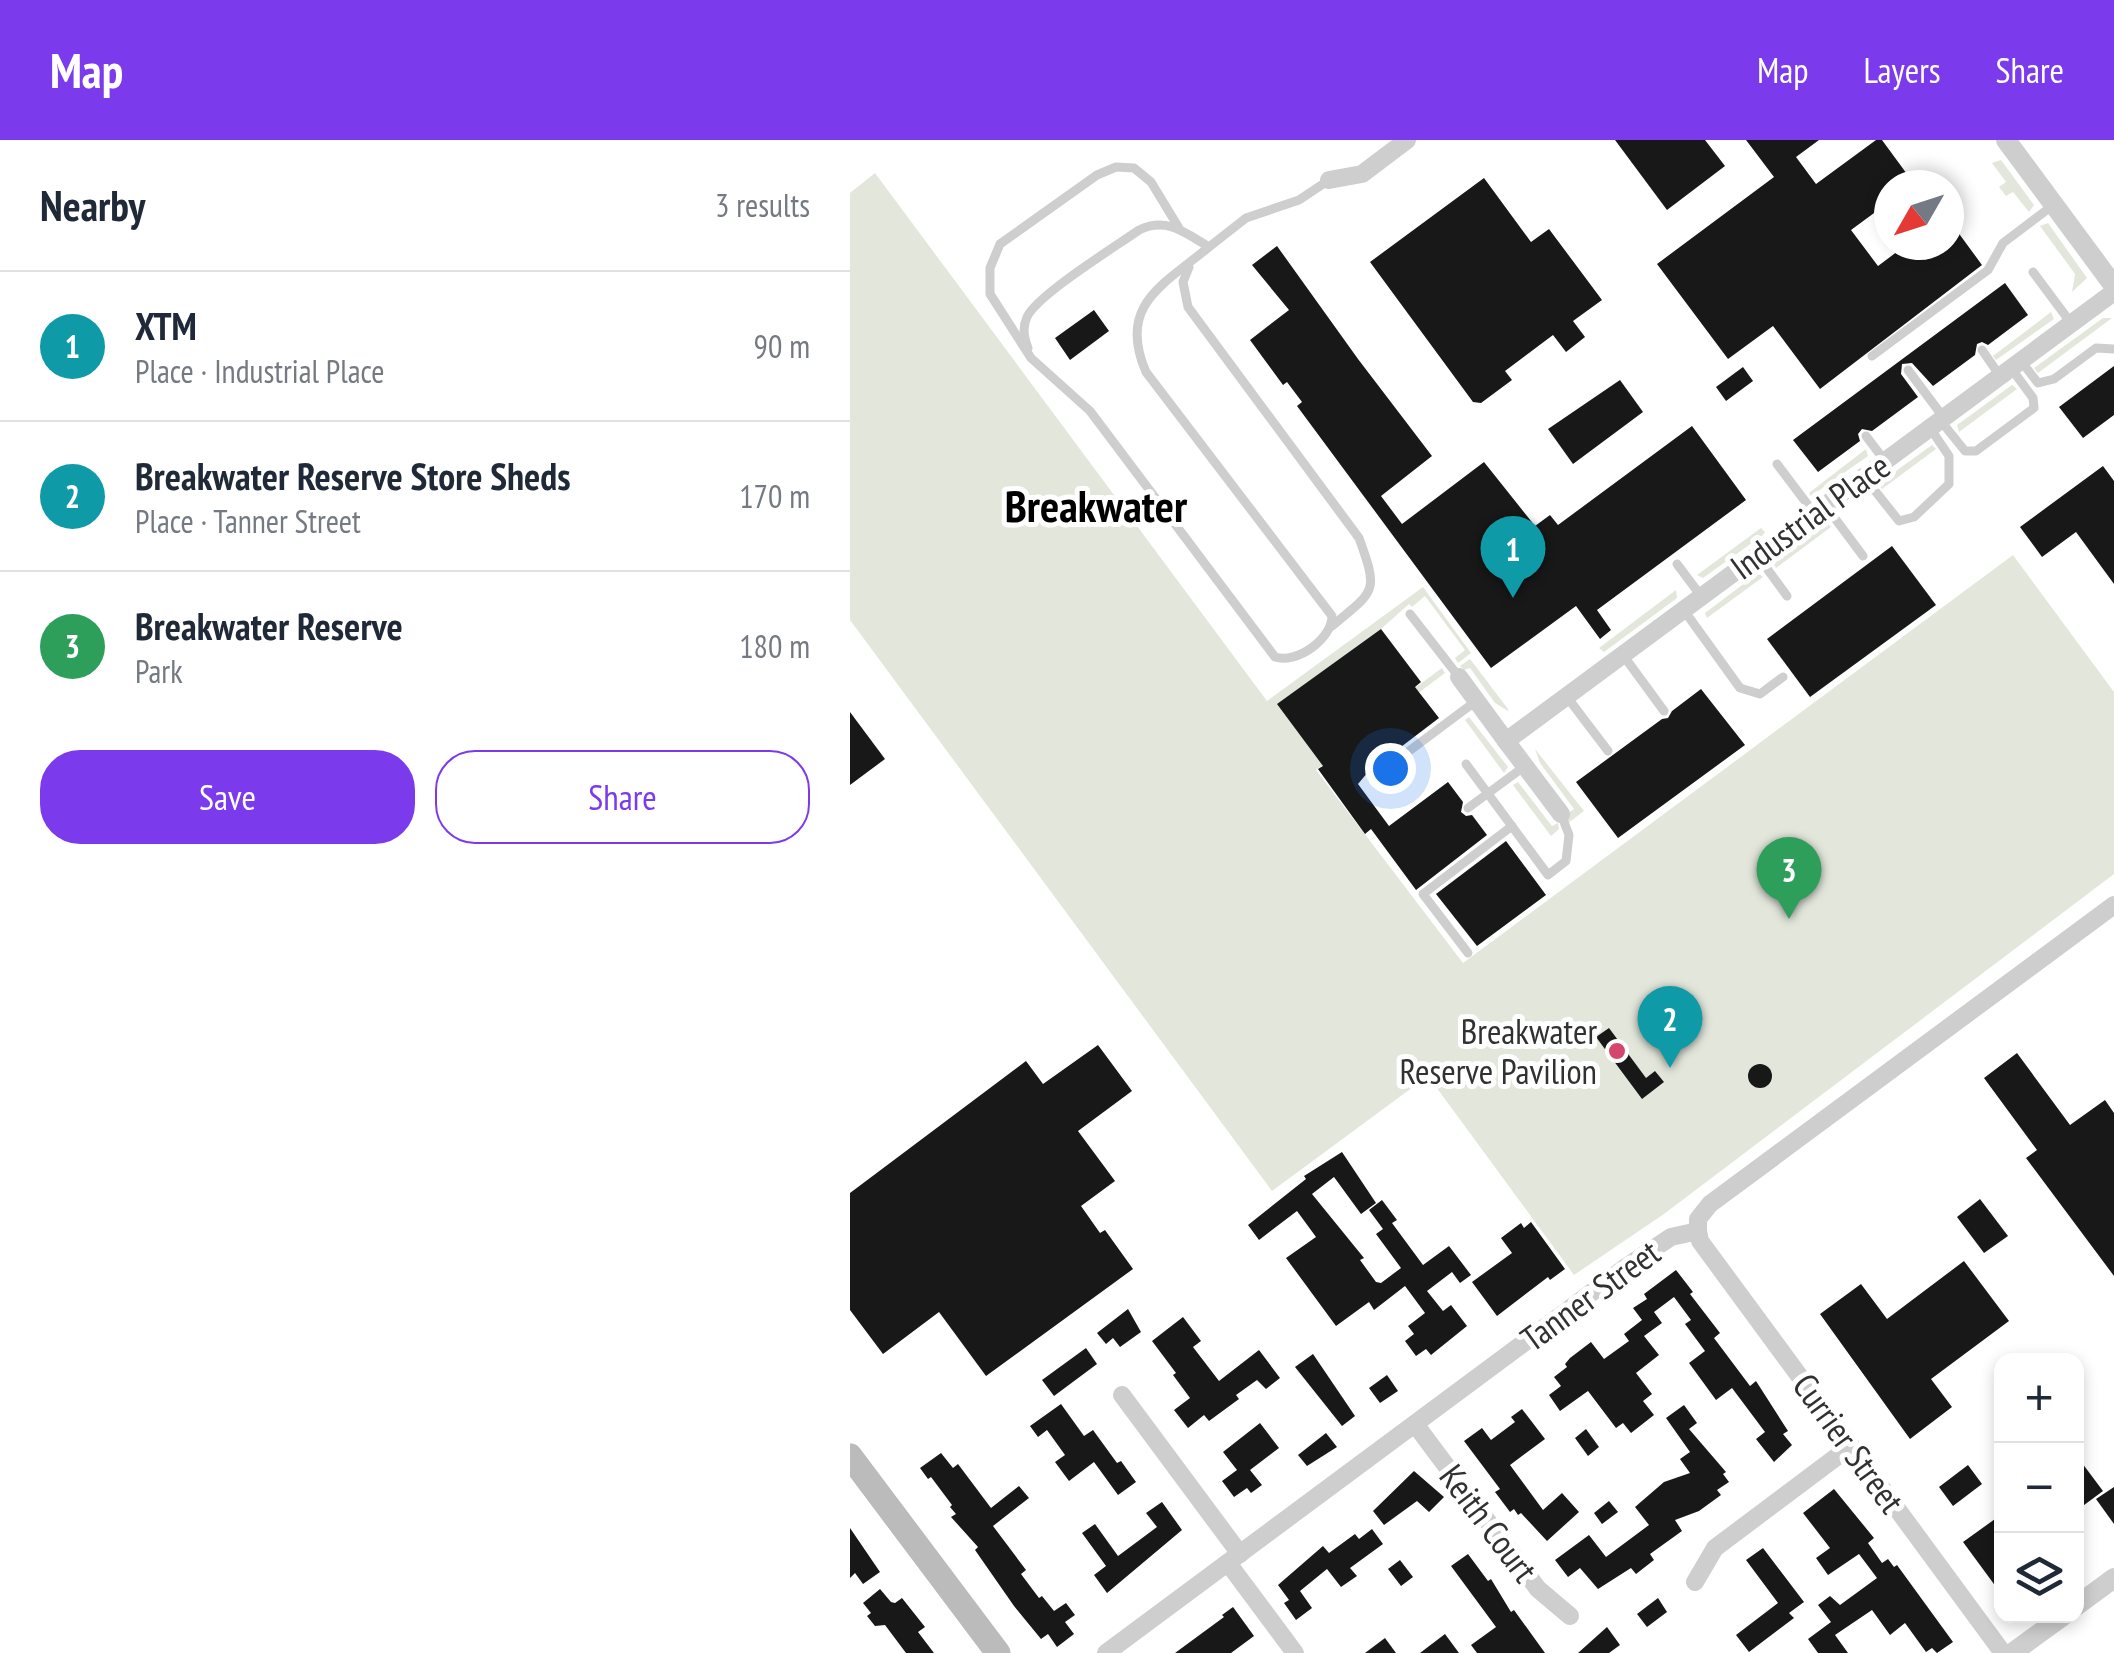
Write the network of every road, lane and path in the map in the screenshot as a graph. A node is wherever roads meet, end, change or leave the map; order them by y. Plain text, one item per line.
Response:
1 (1407, 140) edge
2 (2006, 140) edge
3 (1330, 180) joint
4 (2054, 204) junction
5 (1179, 228) junction
6 (1208, 248) junction
7 (1192, 261) junction
8 (2034, 272) dead end
9 (2114, 289) edge
10 (2072, 323) junction
11 (2114, 349) edge
12 (1982, 350) dead end
13 (1872, 356) dead end
14 (1031, 358) junction
15 (2011, 368) junction
16 (1908, 370) dead end
17 (1938, 422) junction
18 (1866, 436) dead end
19 (1885, 461) junction
20 (1777, 464) dead end
21 (1864, 476) junction
22 (1820, 510) junction
23 (1757, 556) junction
24 (1863, 556) dead end
25 (1676, 564) dead end
26 (1700, 596) junction
27 (1788, 596) dead end
28 (1683, 609) junction
29 (1410, 614) dead end
30 (1332, 626) junction
31 (1623, 655) junction
32 (1459, 677) joint
33 (1782, 677) dead end
34 (1567, 697) junction
35 (1476, 701) junction
36 (1664, 710) dead end
37 (1506, 741) junction
38 (1608, 751) dead end
39 (1466, 764) dead end
40 (1525, 766) junction
41 (1373, 778) dead end
42 (1488, 793) junction
43 (1468, 808) dead end
44 (1561, 814) joint
45 (1512, 826) junction
46 (2114, 905) edge
47 (1468, 953) dead end
48 (1698, 1231) junction
49 (1122, 1395) dead end
50 (1415, 1424) junction
51 (1851, 1446) junction
52 (854, 1470) edge
53 (1234, 1558) junction
54 (2114, 1578) edge
55 (1695, 1582) dead end
56 (2084, 1600) edge
57 (1570, 1616) dead end
58 (2053, 1623) edge
59 (998, 1653) edge
60 (1106, 1653) edge
61 (1295, 1653) edge
62 (2003, 1653) edge
63 (2012, 1653) edge

1 - 3 street
2 - 4 street
3 - 6 lane
4 - 9 street
4 - 13 lane
5 - 6 lane
5 - 14 lane
5 - 14 lane
6 - 7 lane
7 - 30 lane
7 - 30 lane
8 - 10 lane
9 - 10 street, Industrial Place
10 - 15 street, Industrial Place
11 - 15 lane
12 - 15 lane
14 - 30 lane
15 - 17 street, Industrial Place
15 - 17 lane
16 - 17 lane
17 - 19 street, Industrial Place
17 - 21 lane
18 - 19 lane
19 - 21 street, Industrial Place
20 - 22 lane
21 - 22 street, Industrial Place
22 - 23 street, Industrial Place
22 - 24 lane
23 - 26 street, Industrial Place
23 - 27 lane
25 - 26 lane
26 - 28 street, Industrial Place
28 - 31 street, Industrial Place
28 - 33 lane
29 - 32 lane
31 - 34 street, Industrial Place
31 - 36 lane
32 - 35 street
34 - 37 street, Industrial Place
34 - 38 lane
35 - 37 street
35 - 41 lane
37 - 40 street
39 - 42 lane
40 - 42 lane
40 - 44 street
42 - 43 lane
42 - 45 lane
44 - 45 lane
45 - 47 lane
46 - 48 street, Tanner Street
48 - 50 street, Tanner Street
48 - 51 street, Currier Street
49 - 53 street
50 - 53 street, Tanner Street
50 - 57 street, Keith Court
51 - 55 street
51 - 62 street, Currier Street
52 - 59 main road
53 - 60 street, Tanner Street
53 - 61 street
54 - 56 street
58 - 63 street

